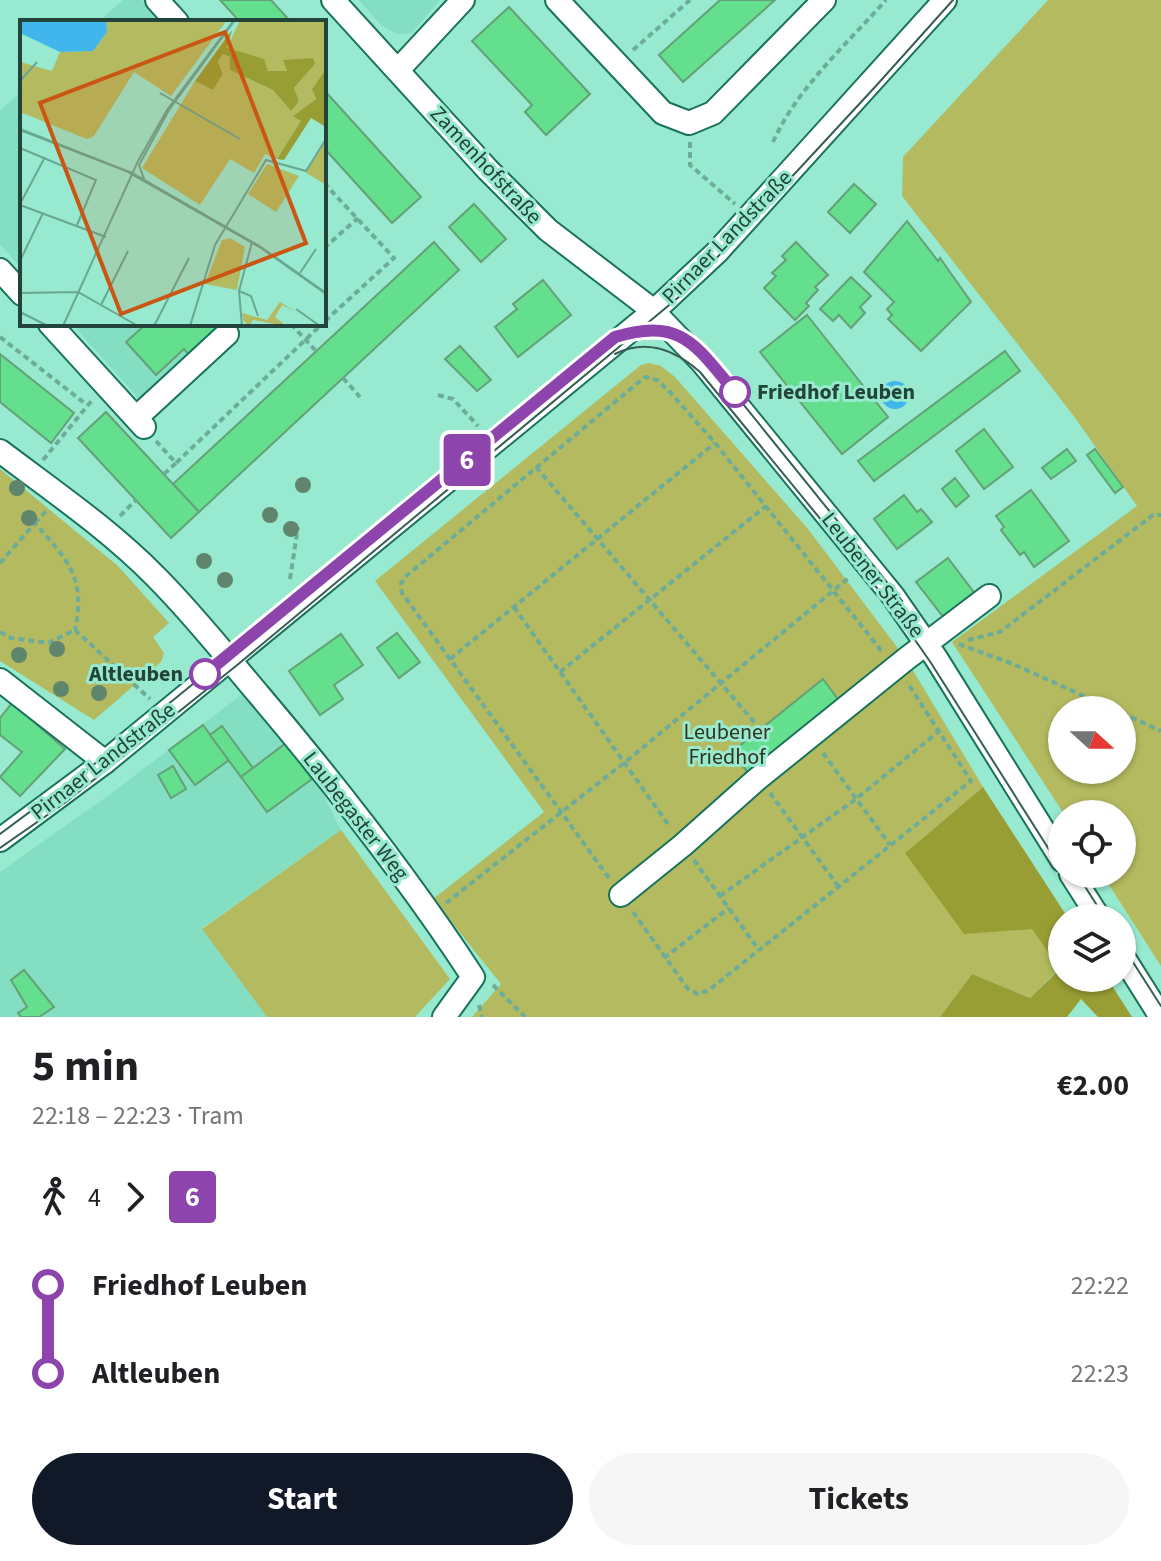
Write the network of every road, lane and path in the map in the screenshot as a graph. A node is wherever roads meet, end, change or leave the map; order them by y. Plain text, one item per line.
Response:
1 (157, 0) edge
2 (333, 0) edge
3 (463, 0) edge
4 (557, 0) edge
5 (690, 0) edge
6 (824, 0) edge
7 (886, 0) edge
8 (945, 0) edge
9 (175, 20) edge
10 (617, 64) junction
11 (398, 70) junction
12 (689, 123) junction
13 (773, 142) dead end
14 (326, 185) edge
15 (749, 217) junction
16 (358, 218) junction
17 (326, 246) edge
18 (0, 270) edge
19 (20, 292) edge
20 (654, 311) junction
21 (326, 320) edge
22 (52, 326) edge
23 (293, 326) edge
24 (320, 326) edge
25 (227, 334) dead end
26 (0, 337) edge
27 (305, 339) junction
28 (316, 351) dead end
29 (343, 378) dead end
30 (104, 384) junction
31 (438, 395) dead end
32 (360, 397) dead end
33 (87, 405) junction
34 (140, 422) junction
35 (478, 426) dead end
36 (715, 443) junction
37 (0, 451) edge
38 (176, 463) junction
39 (536, 467) junction
40 (164, 474) dead end
41 (31, 475) junction
42 (766, 506) junction
43 (49, 507) dead end
44 (1161, 515) edge
45 (35, 523) junction
46 (298, 527) dead end
47 (597, 539) junction
48 (0, 563) edge
49 (866, 563) junction
50 (290, 579) dead end
51 (834, 590) junction
52 (989, 596) dead end
53 (650, 600) junction
54 (514, 607) junction
55 (75, 630) junction
56 (0, 632) edge
57 (926, 644) junction
58 (870, 658) dead end
59 (231, 660) junction
60 (897, 666) junction
61 (560, 672) junction
62 (0, 680) edge
63 (721, 683) junction
64 (1084, 696) edge
65 (165, 713) junction
66 (1136, 719) edge
67 (760, 729) dead end
68 (1161, 731) edge
69 (938, 732) junction
70 (811, 736) junction
71 (105, 762) junction
72 (624, 763) junction
73 (760, 778) junction
74 (971, 781) dead end
75 (856, 799) junction
76 (1048, 838) edge
77 (803, 839) junction
78 (0, 840) edge
79 (683, 845) junction
80 (890, 845) dead end
81 (838, 886) dead end
82 (621, 895) dead end
83 (720, 896) junction
84 (729, 908) junction
85 (432, 914) junction
86 (759, 950) dead end
87 (664, 958) dead end
88 (473, 977) junction
89 (1136, 977) edge
90 (444, 1017) edge
91 (525, 1017) edge
92 (1161, 1017) edge

1 - 9 street
2 - 11 street, Zamenhofstraße
3 - 11 street
4 - 10 street
5 - 10 path
6 - 12 street
7 - 13 path
8 - 15 street, Pirnaer Landstraße
10 - 12 street
11 - 20 street, Zamenhofstraße
12 - 15 path
14 - 16 path
15 - 20 street, Pirnaer Landstraße
16 - 17 path
16 - 21 path
18 - 19 street
20 - 49 street, Leubener Straße
20 - 59 street, Pirnaer Landstraße
22 - 30 street
23 - 27 path
24 - 27 path
25 - 34 street
26 - 33 path
27 - 28 path
27 - 38 path
29 - 32 path
30 - 33 path
30 - 34 street
31 - 35 path
33 - 41 path
34 - 38 path
36 - 39 path
36 - 42 path
36 - 47 path
37 - 41 street
38 - 40 path
39 - 47 path
39 - 54 path
41 - 59 street
42 - 51 path
42 - 53 path
43 - 45 path
44 - 64 path
45 - 48 path
45 - 55 path
46 - 50 path
47 - 53 path
47 - 54 path
49 - 51 path
49 - 57 street, Leubener Straße
51 - 58 path
51 - 63 path
52 - 57 street
53 - 61 path
53 - 63 path
54 - 61 path
55 - 56 path
55 - 65 path
57 - 60 street
57 - 76 street, Leubener Straße
59 - 65 street, Pirnaer Landstraße
59 - 85 street, Laubegaster Weg
60 - 69 path
60 - 70 street
61 - 72 path
62 - 71 street
63 - 67 path
63 - 72 path
65 - 71 street, Pirnaer Landstraße
66 - 68 path
69 - 74 path
69 - 75 path
70 - 73 street
70 - 75 path
71 - 78 street, Pirnaer Landstraße
72 - 79 path
72 - 85 path
73 - 77 path
73 - 79 street
75 - 77 path
75 - 80 path
77 - 81 path
77 - 83 path
79 - 82 street
79 - 83 path
83 - 84 path
84 - 86 path
84 - 87 path
85 - 88 street, Laubegaster Weg
88 - 90 street
88 - 91 path
89 - 92 street

